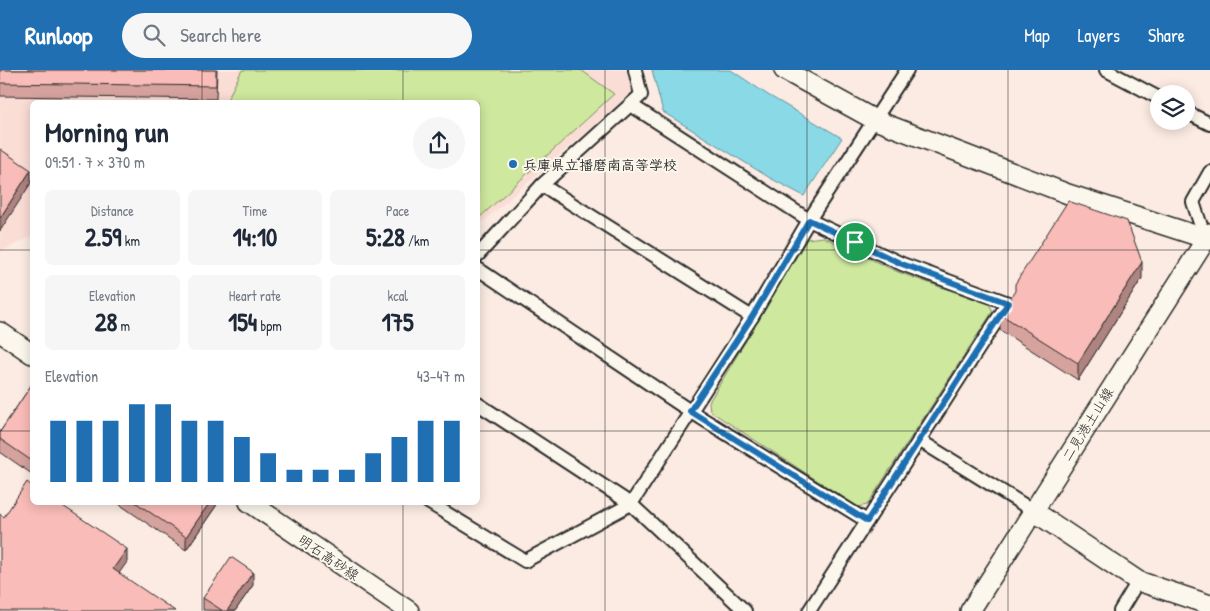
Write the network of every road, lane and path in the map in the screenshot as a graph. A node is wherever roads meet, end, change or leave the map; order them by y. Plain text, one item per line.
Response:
1 (635, 70) edge
2 (784, 70) edge
3 (907, 70) edge
4 (1106, 70) edge
5 (1150, 93) edge
6 (631, 105) junction
7 (1195, 116) edge
8 (875, 120) junction
9 (1210, 124) edge
10 (1210, 172) edge
11 (542, 185) junction
12 (809, 220) junction
13 (1209, 234) edge
14 (480, 253) edge
15 (480, 270) edge
16 (752, 317) junction
17 (0, 332) edge
18 (30, 353) edge
19 (480, 405) edge
20 (690, 411) junction
21 (919, 440) junction
22 (631, 504) junction
23 (253, 505) edge
24 (433, 505) edge
25 (1032, 510) junction
26 (867, 521) junction
27 (1138, 581) junction
28 (1210, 605) edge
29 (409, 611) edge
30 (745, 611) edge
31 (809, 611) edge
32 (970, 611) edge
33 (1120, 611) edge

1 - 6 street
2 - 8 main road
3 - 8 street
4 - 5 street
6 - 11 street
6 - 12 street
7 - 9 street
8 - 12 street
8 - 13 main road
10 - 13 street
11 - 14 street
11 - 16 street
12 - 16 street
12 - 21 street
13 - 25 main road, 二見港土山線
15 - 20 street
16 - 20 street
17 - 18 main road
19 - 22 street
20 - 22 street
20 - 26 street
21 - 25 street
21 - 26 street
22 - 24 street
22 - 30 street
23 - 29 main road, 明石高砂線
25 - 27 main road
25 - 32 main road, 二見港土山線
26 - 31 street
27 - 28 main road
27 - 33 street

